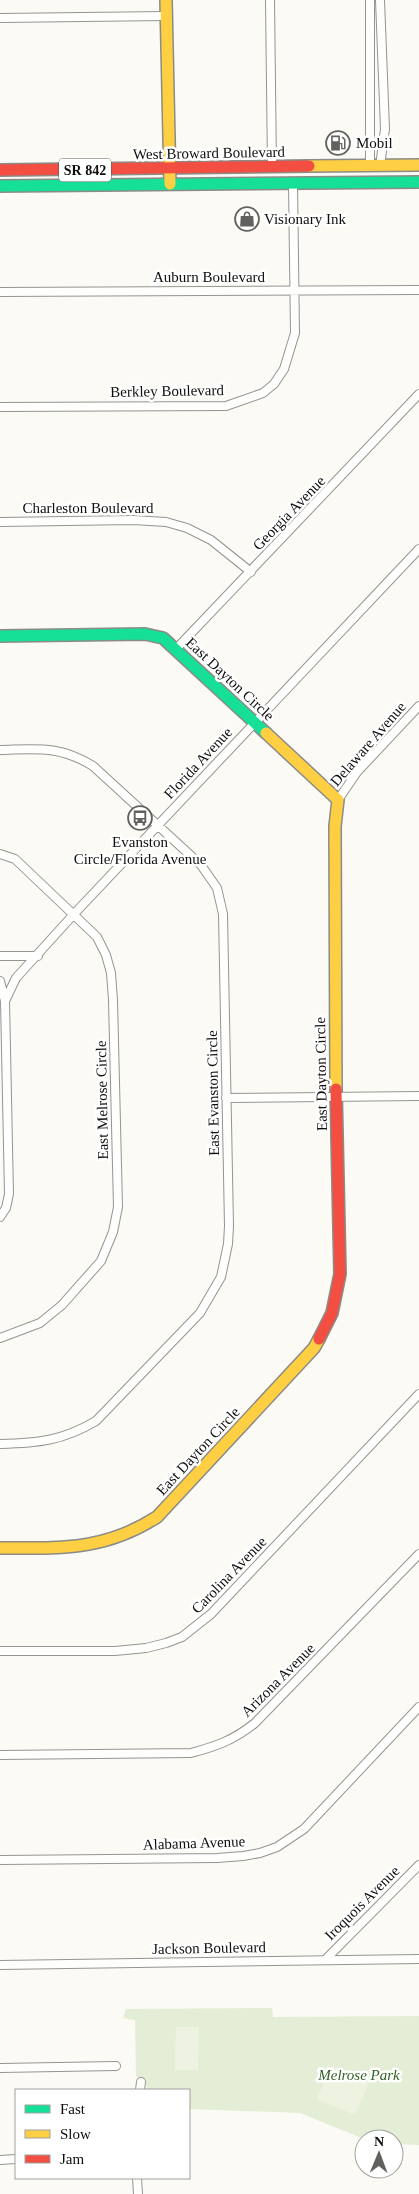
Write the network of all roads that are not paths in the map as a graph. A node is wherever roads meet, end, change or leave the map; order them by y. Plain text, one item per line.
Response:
1 (166, 0) edge
2 (270, 0) edge
3 (370, 0) edge
4 (380, 0) edge
5 (166, 16) junction
6 (0, 18) edge
7 (419, 165) edge
8 (375, 166) junction
9 (272, 168) junction
10 (169, 169) junction
11 (0, 170) edge
12 (419, 182) edge
13 (356, 183) junction
14 (170, 184) junction
15 (292, 184) junction
16 (0, 186) edge
17 (294, 290) junction
18 (419, 290) edge
19 (0, 292) edge
20 (419, 394) edge
21 (0, 407) edge
22 (0, 522) edge
23 (419, 549) edge
24 (251, 572) junction
25 (0, 636) edge
26 (176, 648) junction
27 (419, 706) edge
28 (255, 722) junction
29 (0, 750) edge
30 (338, 800) junction
31 (157, 827) junction
32 (0, 854) edge
33 (74, 914) junction
34 (0, 956) edge
35 (38, 956) junction
36 (0, 981) edge
37 (5, 1001) junction
38 (4, 1087) edge
39 (419, 1096) edge
40 (336, 1097) junction
41 (226, 1098) junction
42 (0, 1144) edge
43 (9, 1144) junction
44 (0, 1217) edge
45 (0, 1338) edge
46 (419, 1394) edge
47 (0, 1444) edge
48 (0, 1548) edge
49 (419, 1554) edge
50 (0, 1651) edge
51 (419, 1708) edge
52 (0, 1755) edge
53 (0, 1860) edge
54 (419, 1865) edge
55 (419, 1959) edge
56 (325, 1960) junction
57 (0, 1965) edge
58 (116, 2066) dead end
59 (0, 2068) edge
60 (15, 2159) edge
61 (0, 2160) edge
62 (137, 2179) edge
63 (138, 2194) edge

1 - 5 street
2 - 9 street
3 - 8 street
4 - 8 street
5 - 6 street
5 - 10 street
7 - 8 street, West Broward Boulevard / SR 842
8 - 9 street, West Broward Boulevard / SR 842
8 - 13 street
9 - 10 street, West Broward Boulevard / SR 842
10 - 11 street, West Broward Boulevard / SR 842
10 - 14 street
12 - 13 street, West Broward Boulevard / SR 842
13 - 15 street, West Broward Boulevard / SR 842
14 - 15 street, West Broward Boulevard / SR 842
14 - 16 street, West Broward Boulevard / SR 842
15 - 17 street, Berkley Boulevard
17 - 18 street, Auburn Boulevard
17 - 19 street, Auburn Boulevard
17 - 21 street, Berkley Boulevard
20 - 24 street, Georgia Avenue
22 - 24 street, Charleston Boulevard
23 - 28 street, Florida Avenue
24 - 26 street, Georgia Avenue
25 - 26 street, East Dayton Circle
26 - 28 street, East Dayton Circle
27 - 30 street, Delaware Avenue
28 - 30 street, East Dayton Circle
28 - 31 street, Florida Avenue
29 - 31 street, East Evanston Circle
30 - 40 street, East Dayton Circle
31 - 33 street, Florida Avenue
31 - 41 street, East Evanston Circle
32 - 33 street, East Melrose Circle
33 - 35 street, Florida Avenue
33 - 45 street, East Melrose Circle
34 - 35 street
35 - 37 street, Florida Avenue
36 - 37 street
37 - 38 street
38 - 43 street
39 - 40 street
40 - 41 street
40 - 48 street, East Dayton Circle
41 - 47 street, East Evanston Circle
42 - 43 street
43 - 44 street
46 - 50 street, Carolina Avenue
49 - 52 street, Arizona Avenue
51 - 53 street, Alabama Avenue
54 - 56 street, Iroquois Avenue
55 - 56 street, Jackson Boulevard
56 - 57 street, Jackson Boulevard
58 - 59 street
60 - 61 street
62 - 63 street

